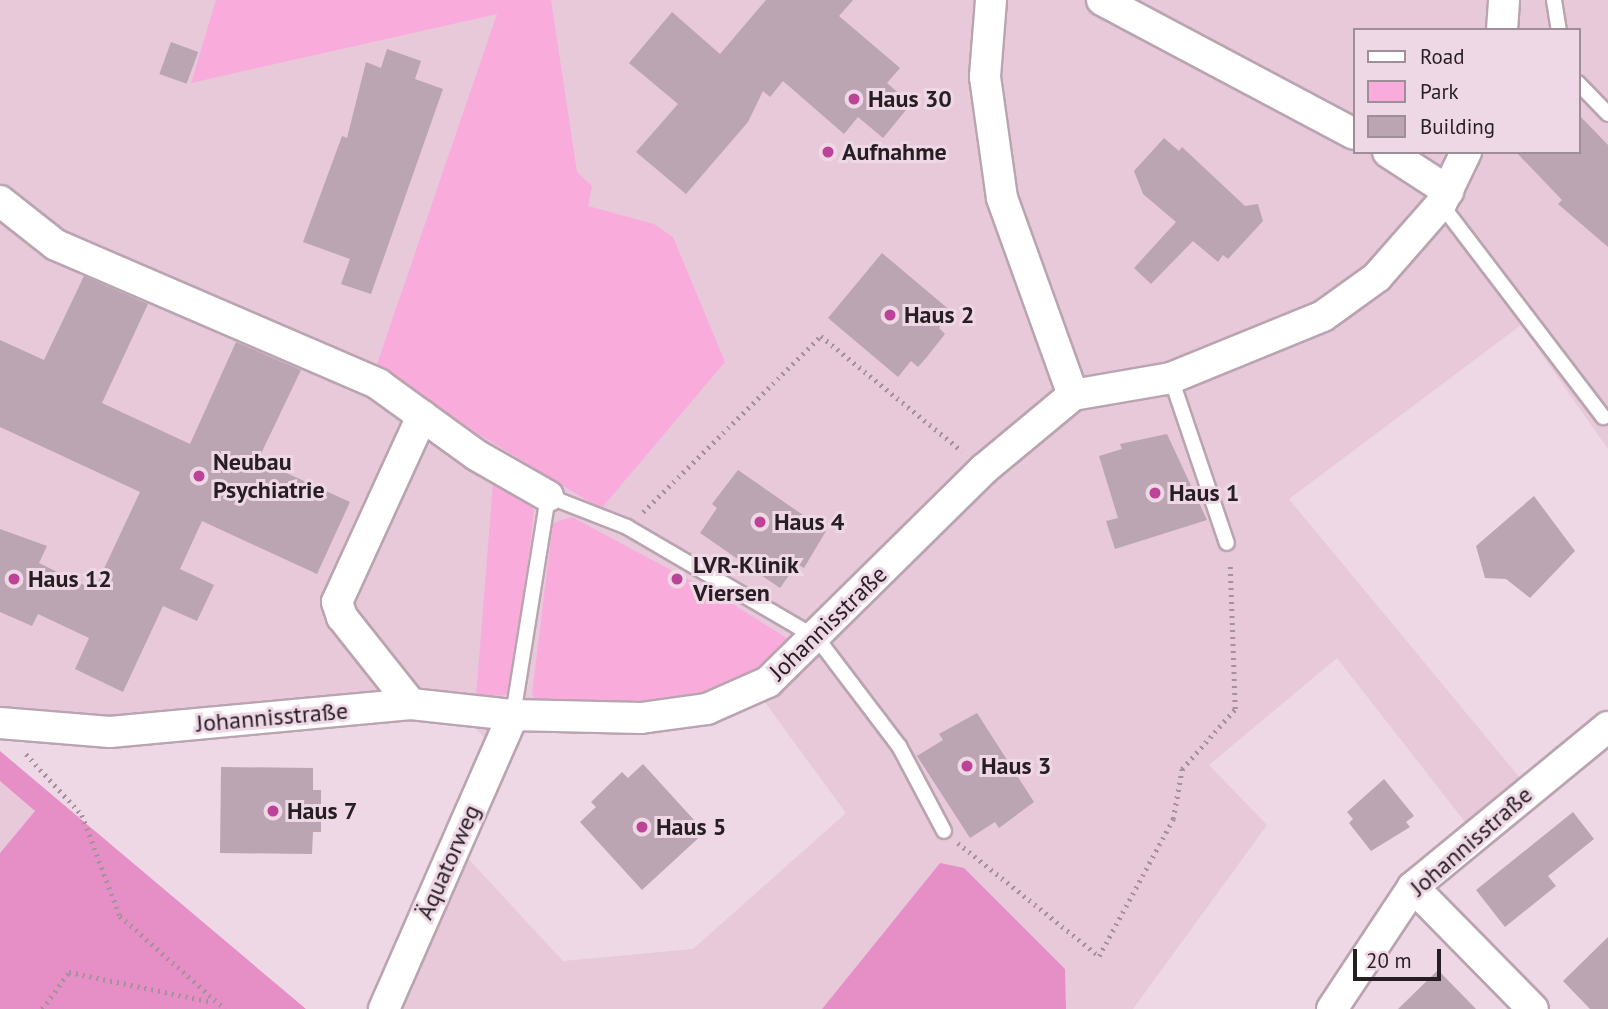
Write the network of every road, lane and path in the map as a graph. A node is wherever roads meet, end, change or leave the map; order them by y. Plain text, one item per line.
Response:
1 (991, 0) edge
2 (1101, 0) edge
3 (1504, 0) edge
4 (1554, 0) edge
5 (1502, 28) edge
6 (1559, 28) edge
7 (1580, 85) edge
8 (1608, 114) edge
9 (1352, 133) edge
10 (1390, 154) edge
11 (1465, 154) edge
12 (1444, 197) junction
13 (0, 201) edge
14 (1171, 378) junction
15 (1073, 395) junction
16 (422, 416) junction
17 (1602, 417) dead end
18 (984, 469) junction
19 (548, 496) junction
20 (627, 527) junction
21 (1227, 543) joint
22 (817, 638) junction
23 (411, 704) junction
24 (513, 715) junction
25 (0, 723) edge
26 (1608, 727) edge
27 (18, 746) dead end
28 (944, 831) joint
29 (1413, 887) junction
30 (212, 1002) junction
31 (42, 1009) edge
32 (225, 1009) edge
33 (384, 1009) edge
34 (1332, 1009) edge
35 (1533, 1009) edge

1 - 15 street
2 - 9 street
3 - 5 street
4 - 6 lane
7 - 8 lane
10 - 12 street
11 - 12 street, Johannisstraße
12 - 14 street, Johannisstraße
12 - 17 lane
13 - 16 street
14 - 15 street, Johannisstraße
14 - 21 lane
15 - 18 street, Johannisstraße
16 - 19 street
16 - 23 street
18 - 20 path
18 - 22 street, Johannisstraße
19 - 20 lane
19 - 24 lane
20 - 22 lane
21 - 28 path
22 - 24 street, Johannisstraße
22 - 28 lane
23 - 24 street, Johannisstraße
23 - 25 street, Johannisstraße
24 - 33 street, Äquatorweg
26 - 29 street, Johannisstraße
27 - 30 path
29 - 34 street, Johannisstraße
29 - 35 street
30 - 31 path
30 - 32 path

